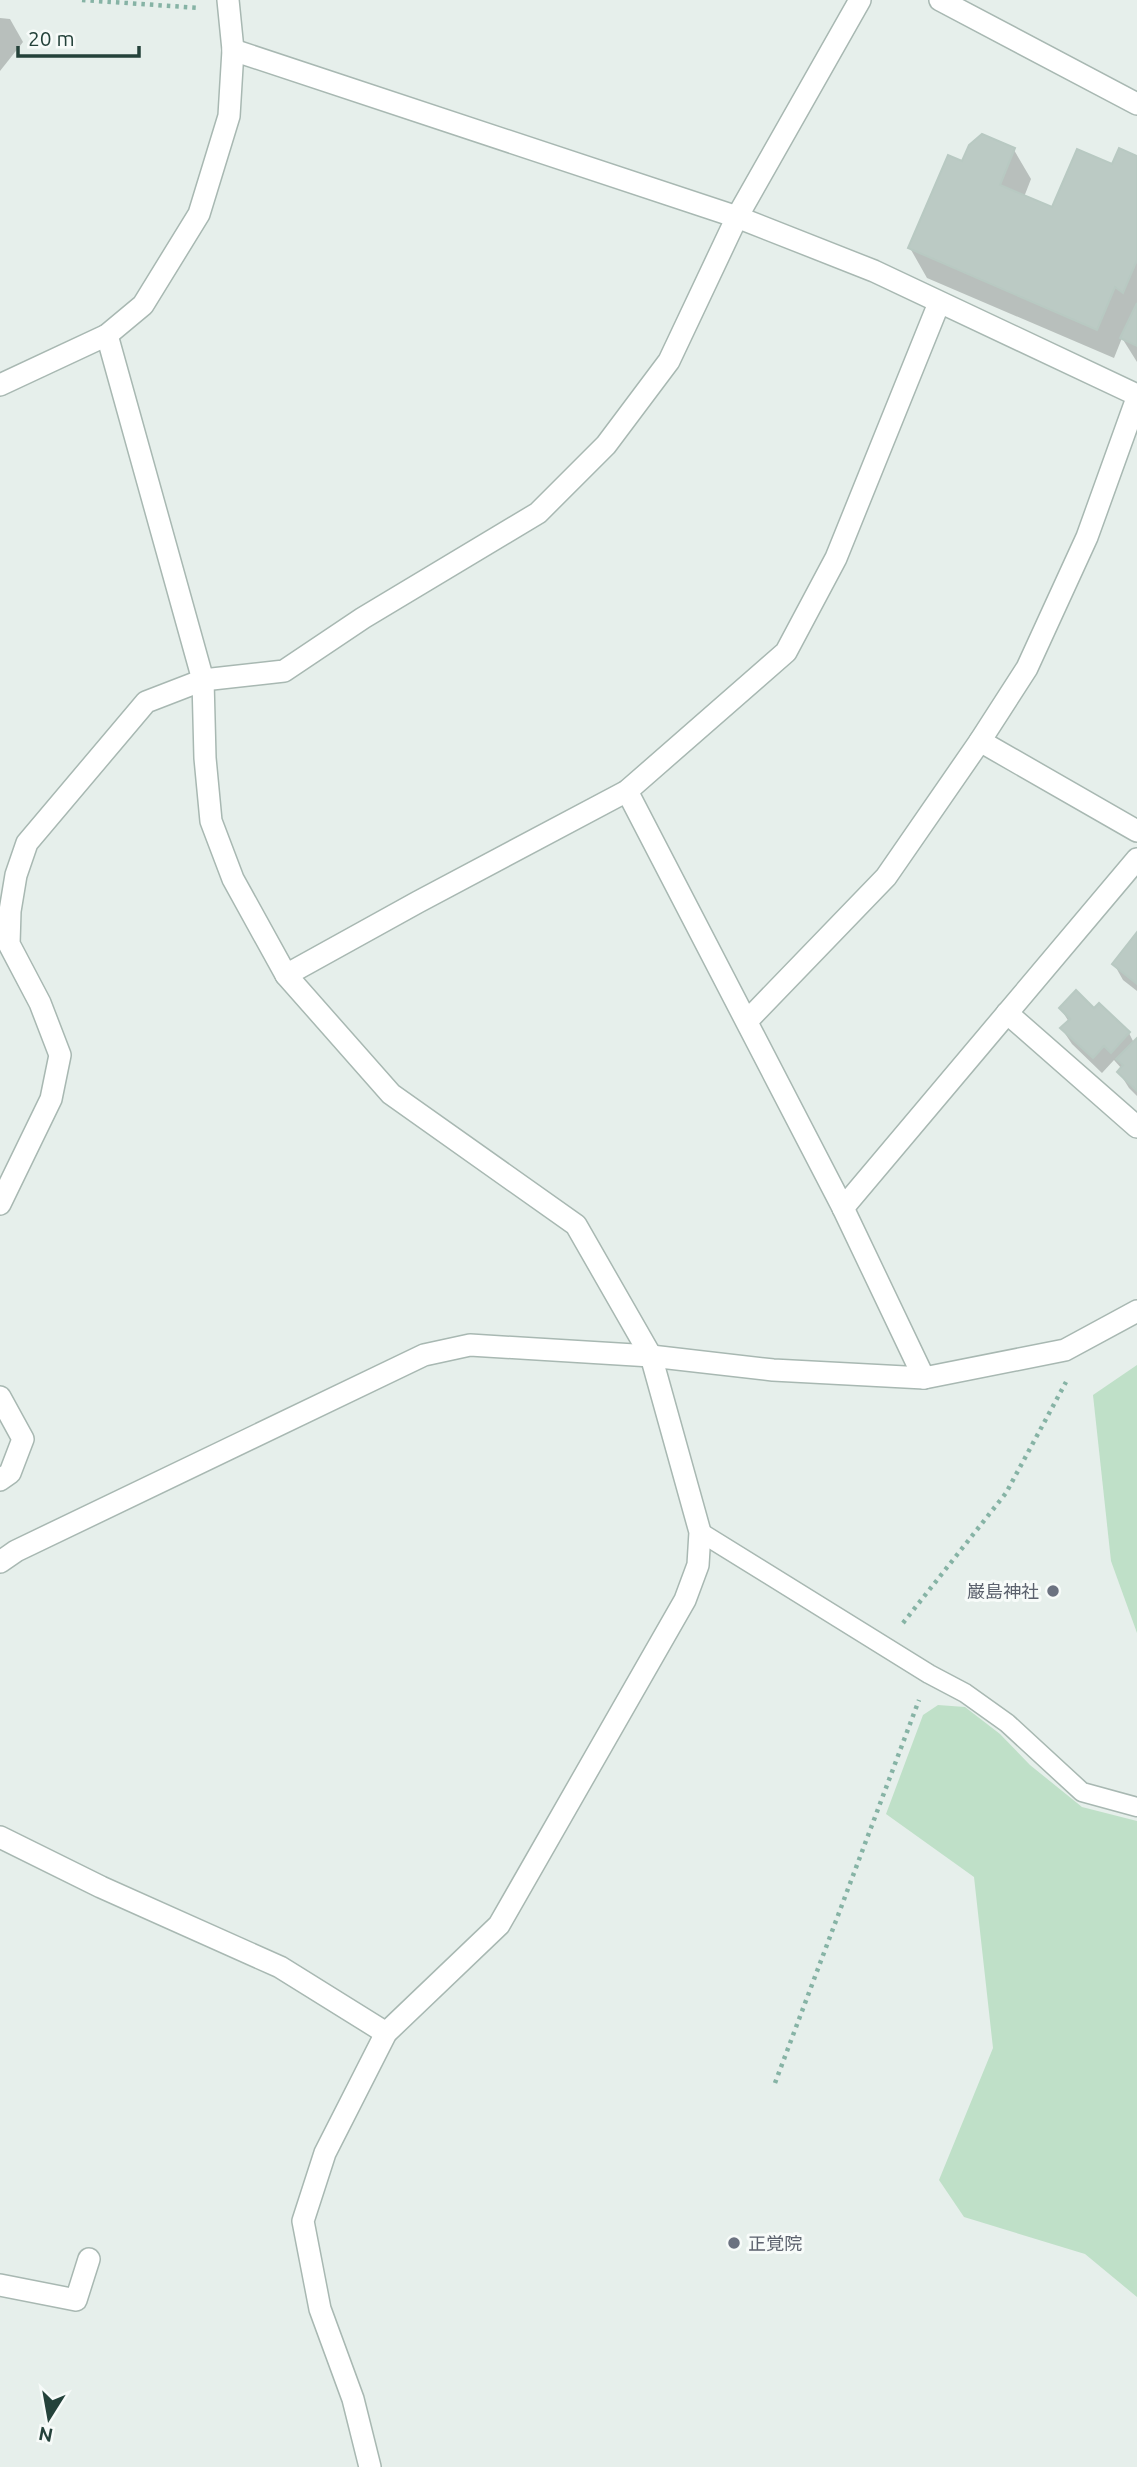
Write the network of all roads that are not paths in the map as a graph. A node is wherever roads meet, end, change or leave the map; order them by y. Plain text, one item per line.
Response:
1 (860, 0) edge
2 (940, 0) edge
3 (228, 5) edge
4 (233, 50) junction
5 (1137, 104) edge
6 (737, 217) junction
7 (939, 303) junction
8 (107, 335) junction
9 (0, 385) edge
10 (1137, 397) edge
11 (202, 680) junction
12 (980, 741) junction
13 (627, 791) junction
14 (1137, 831) edge
15 (1137, 859) edge
16 (8, 872) edge
17 (286, 975) junction
18 (1007, 1013) junction
19 (747, 1021) junction
20 (1137, 1126) edge
21 (0, 1204) edge
22 (843, 1208) junction
23 (1137, 1311) edge
24 (650, 1356) junction
25 (924, 1378) junction
26 (0, 1397) edge
27 (0, 1480) edge
28 (700, 1532) junction
29 (0, 1562) edge
30 (1137, 1807) edge
31 (0, 1837) edge
32 (386, 2033) junction
33 (89, 2259) dead end
34 (0, 2285) edge
35 (370, 2467) edge

1 - 6 street
2 - 5 street
3 - 4 street
4 - 6 street
4 - 8 street
6 - 7 street
6 - 11 street
7 - 10 street
7 - 13 street
8 - 9 street
8 - 11 street
10 - 12 street
11 - 16 street
11 - 17 street
12 - 14 street
12 - 19 street
13 - 17 street
13 - 19 street
15 - 18 street
16 - 21 street
17 - 24 street
18 - 20 street
18 - 22 street
19 - 22 street
22 - 25 street
23 - 25 street
24 - 25 street
24 - 28 street
24 - 29 street
26 - 27 street
28 - 30 lane
28 - 32 street
31 - 32 street
32 - 35 street
33 - 34 street

